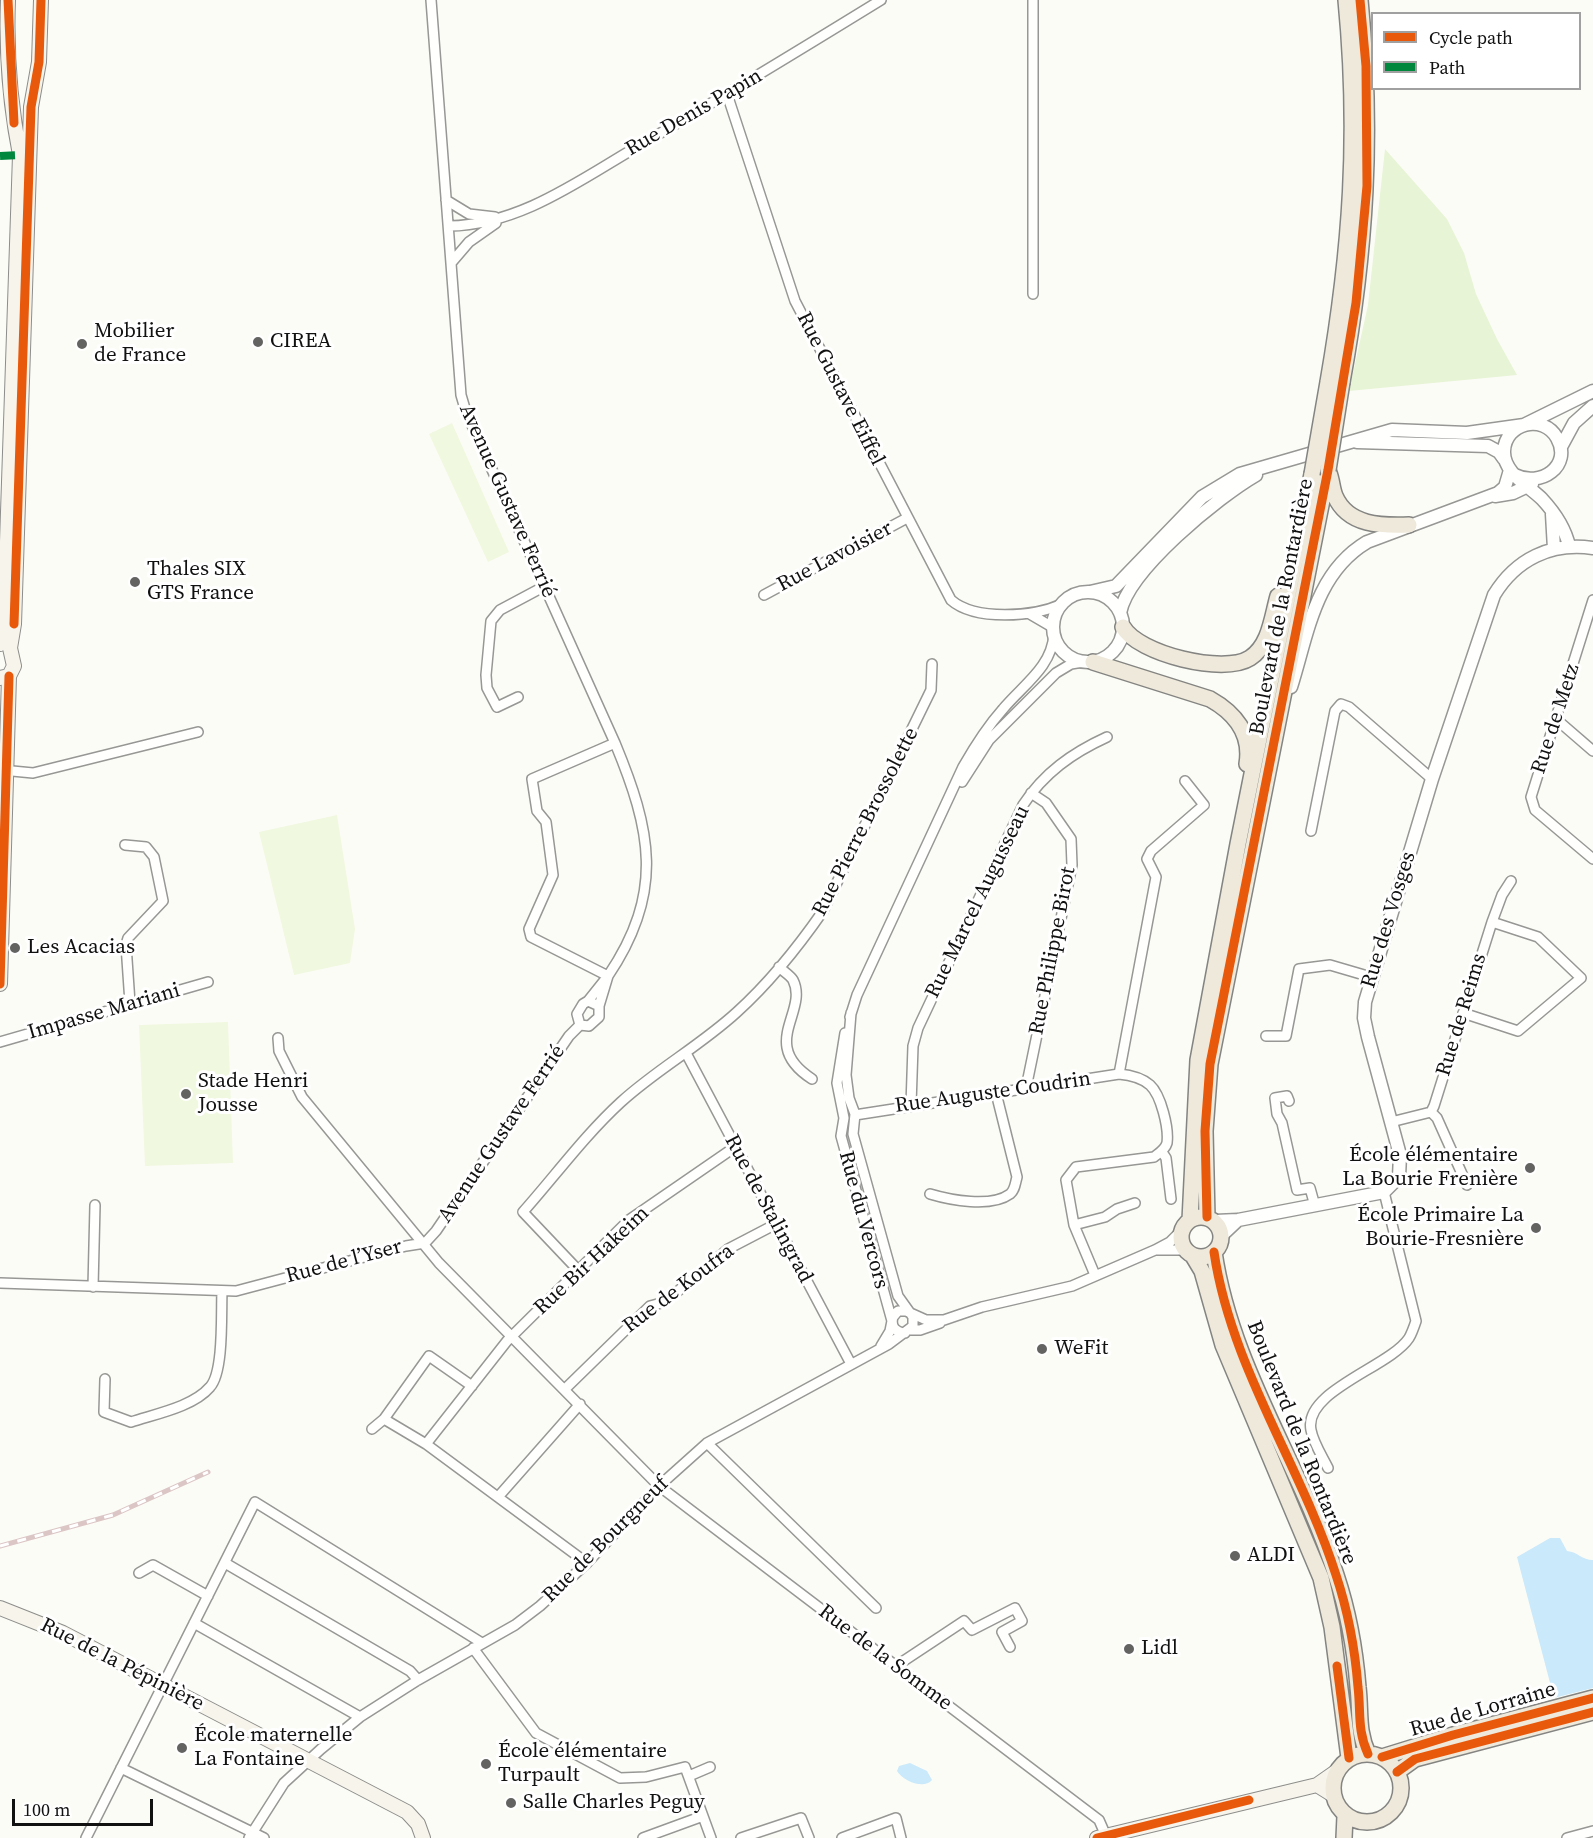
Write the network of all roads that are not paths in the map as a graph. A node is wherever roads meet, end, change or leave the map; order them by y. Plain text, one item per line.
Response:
1 (8, 0) edge
2 (41, 0) edge
3 (431, 0) edge
4 (881, 0) edge
5 (1033, 0) edge
6 (1346, 0) edge
7 (1360, 0) edge
8 (727, 94) junction
9 (446, 200) junction
10 (503, 219) junction
11 (449, 226) junction
12 (452, 263) junction
13 (1033, 294) dead end
14 (1335, 382) junction
15 (1593, 390) edge
16 (1593, 406) edge
17 (1524, 425) junction
18 (1349, 442) junction
19 (1561, 447) junction
20 (1278, 462) junction
21 (1510, 468) junction
22 (1328, 470) junction
23 (1543, 478) junction
24 (1527, 486) junction
25 (1491, 497) junction
26 (1549, 509) junction
27 (907, 518) junction
28 (1302, 522) junction
29 (1408, 525) junction
30 (1569, 546) junction
31 (1593, 548) edge
32 (1554, 549) junction
33 (545, 586) junction
34 (1090, 592) junction
35 (764, 594) dead end
36 (1593, 600) edge
37 (1062, 604) junction
38 (1025, 613) junction
39 (1122, 620) junction
40 (1054, 631) junction
41 (0, 644) edge
42 (6, 655) edge
43 (1088, 662) junction
44 (932, 664) dead end
45 (4, 677) edge
46 (518, 697) dead end
47 (1556, 719) junction
48 (1276, 728) junction
49 (198, 732) dead end
50 (1107, 737) dead end
51 (615, 743) junction
52 (1593, 751) edge
53 (3, 770) edge
54 (1432, 779) junction
55 (1185, 781) dead end
56 (1031, 793) junction
57 (3, 805) edge
58 (1311, 831) dead end
59 (930, 839) junction
60 (1238, 844) junction
61 (125, 845) dead end
62 (1593, 860) edge
63 (1511, 881) dead end
64 (1492, 922) junction
65 (780, 967) junction
66 (608, 976) junction
67 (1371, 977) junction
68 (208, 982) dead end
69 (0, 984) edge
70 (588, 1001) junction
71 (130, 1003) junction
72 (599, 1006) junction
73 (1463, 1012) junction
74 (851, 1013) junction
75 (580, 1025) junction
76 (1266, 1036) dead end
77 (278, 1038) dead end
78 (0, 1042) edge
79 (686, 1053) junction
80 (1119, 1074) junction
81 (812, 1079) dead end
82 (1026, 1088) junction
83 (996, 1093) junction
84 (1289, 1101) dead end
85 (911, 1105) junction
86 (1431, 1112) junction
87 (854, 1113) junction
88 (844, 1115) junction
89 (1391, 1122) junction
90 (735, 1147) junction
91 (1162, 1152) junction
92 (1467, 1185) dead end
93 (1384, 1192) junction
94 (930, 1194) dead end
95 (1171, 1199) dead end
96 (1135, 1203) dead end
97 (95, 1205) dead end
98 (1315, 1206) junction
99 (776, 1224) junction
100 (1214, 1225) junction
101 (1074, 1226) junction
102 (1186, 1226) junction
103 (425, 1243) junction
104 (1155, 1250) junction
105 (1214, 1252) junction
106 (1189, 1253) junction
107 (578, 1270) junction
108 (1095, 1275) junction
109 (0, 1283) edge
110 (93, 1287) junction
111 (222, 1292) junction
112 (910, 1313) junction
113 (944, 1320) junction
114 (892, 1321) junction
115 (908, 1331) junction
116 (512, 1337) junction
117 (879, 1348) junction
118 (851, 1364) junction
119 (105, 1379) dead end
120 (472, 1386) junction
121 (565, 1389) junction
122 (580, 1404) junction
123 (384, 1419) junction
124 (372, 1429) dead end
125 (707, 1443) junction
126 (426, 1444) junction
127 (1328, 1468) dead end
128 (659, 1486) junction
129 (498, 1497) junction
130 (225, 1563) junction
131 (587, 1563) junction
132 (139, 1573) dead end
133 (208, 1596) junction
134 (0, 1598) edge
135 (876, 1608) dead end
136 (3, 1611) edge
137 (32, 1619) junction
138 (194, 1623) junction
139 (483, 1643) junction
140 (1010, 1647) dead end
141 (473, 1648) junction
142 (896, 1666) junction
143 (418, 1680) junction
144 (163, 1685) junction
145 (1593, 1698) edge
146 (1593, 1712) edge
147 (360, 1718) junction
148 (1375, 1755) junction
149 (1349, 1758) junction
150 (309, 1760) junction
151 (710, 1767) dead end
152 (121, 1768) junction
153 (1337, 1771) junction
154 (687, 1772) junction
155 (1398, 1772) junction
156 (1317, 1785) junction
157 (1333, 1795) junction
158 (703, 1816) junction
159 (1345, 1816) junction
160 (1370, 1823) junction
161 (1593, 1831) edge
162 (251, 1835) edge
163 (1101, 1837) edge
164 (86, 1838) edge
165 (264, 1838) edge
166 (423, 1838) edge
167 (643, 1838) edge
168 (711, 1838) edge
169 (741, 1838) edge
170 (809, 1838) edge
171 (842, 1838) edge
172 (901, 1838) edge
173 (1344, 1838) edge
174 (1364, 1838) edge
175 (1567, 1838) edge

1 - 41 main road
2 - 42 main road
3 - 9 street, Avenue Gustave Ferrié
4 - 8 street, Rue Denis Papin
5 - 13 street
6 - 14 main road, Boulevard de la Rontardière
7 - 14 main road, Boulevard de la Rontardière
8 - 10 street, Rue Denis Papin
8 - 27 street, Rue Gustave Eiffel
9 - 10 street
9 - 11 street, Avenue Gustave Ferrié
10 - 11 street, Rue Denis Papin
10 - 12 street, Rue Denis Papin
11 - 12 street, Avenue Gustave Ferrié
12 - 33 street, Avenue Gustave Ferrié
14 - 22 main road, Boulevard de la Rontardière, bridge
14 - 28 main road, Boulevard de la Rontardière, bridge
15 - 17 street
16 - 19 street
17 - 18 street
17 - 19 street
17 - 21 street
18 - 20 street
18 - 21 street
19 - 23 street
20 - 34 street
20 - 39 street
21 - 23 street
21 - 24 street
21 - 25 street
22 - 29 main road
22 - 48 main road, Boulevard de la Rontardière
23 - 24 street
23 - 26 street
24 - 25 street
24 - 26 street
25 - 29 street
26 - 30 street
26 - 32 street
27 - 35 street, Rue Lavoisier
27 - 38 street, Rue Gustave Eiffel
28 - 39 main road
28 - 60 main road, Boulevard de la Rontardière
29 - 48 street
30 - 31 street, Rue des Vosges
30 - 32 street, Rue des Vosges
32 - 54 street, Rue des Vosges
33 - 46 street
33 - 51 street, Avenue Gustave Ferrié
34 - 37 street
34 - 39 street
36 - 47 street, Rue de Metz
37 - 38 street, Rue Gustave Eiffel
37 - 40 street
38 - 40 street, Rue Gustave Eiffel
39 - 43 street
40 - 43 street
40 - 59 street, Rue du Vercors
42 - 45 main road
43 - 59 street, Rue du Vercors
43 - 60 main road
44 - 65 street, Rue Pierre Brossolette
45 - 53 main road
47 - 52 street
47 - 62 street, Rue de Metz
48 - 100 main road, Boulevard de la Rontardière
49 - 53 street
50 - 56 street, Rue Marcel Augusseau
51 - 66 street, Avenue Gustave Ferrié
51 - 66 street
53 - 57 main road
54 - 58 street
54 - 67 street, Rue des Vosges
55 - 80 street
56 - 82 street, Rue Philippe Birot
56 - 85 street, Rue Marcel Augusseau
57 - 69 main road
59 - 74 street, Rue du Vercors
60 - 102 main road, Boulevard de la Rontardière
61 - 71 street
63 - 64 street, Rue de Reims
64 - 73 street, Rue de Reims
64 - 73 street
65 - 79 street, Rue Pierre Brossolette
65 - 81 street
66 - 70 street, Avenue Gustave Ferrié
66 - 72 street, Avenue Gustave Ferrié
67 - 76 street
67 - 89 street, Rue des Vosges
68 - 71 street, Impasse Mariani
70 - 72 street
70 - 75 street
71 - 78 street, Impasse Mariani
72 - 75 street
73 - 86 street, Rue de Reims
74 - 87 street, Rue du Vercors
74 - 88 street, Rue du Vercors
75 - 103 street, Avenue Gustave Ferrié
77 - 103 street
79 - 90 street, Rue de Stalingrad
79 - 107 street, Rue Pierre Brossolette
80 - 82 street, Rue Auguste Coudrin
80 - 91 street
82 - 83 street, Rue Auguste Coudrin
83 - 85 street, Rue Auguste Coudrin
83 - 94 street
84 - 98 street
85 - 87 street, Rue Auguste Coudrin
86 - 89 street
86 - 92 street
87 - 88 street, Rue Auguste Coudrin
87 - 112 street, Rue du Vercors
88 - 114 street, Rue du Vercors
89 - 93 street, Rue des Vosges
90 - 99 street, Rue de Stalingrad
90 - 107 street, Rue Bir Hakeim
91 - 95 street
91 - 101 street
93 - 98 street
93 - 127 street
96 - 101 street
97 - 110 street
98 - 100 street
99 - 118 street, Rue de Stalingrad
99 - 121 street, Rue de Koufra
100 - 102 main road
100 - 105 main road
101 - 108 street
102 - 104 street, Rue de Bourgneuf
102 - 106 main road
103 - 111 street, Rue de l’Yser
103 - 116 street, Rue de l’Yser
104 - 106 street, Rue de Bourgneuf
104 - 108 street, Rue de Bourgneuf
105 - 106 main road
105 - 148 main road, Boulevard de la Rontardière
106 - 149 main road, Boulevard de la Rontardière
107 - 116 street, Rue Bir Hakeim
108 - 113 street, Rue de Bourgneuf
109 - 110 street, Rue de l’Yser
110 - 111 street, Rue de l’Yser
111 - 119 street
112 - 113 street, Rue de Bourgneuf
112 - 114 street
112 - 115 street
113 - 115 street, Rue de Bourgneuf
114 - 115 street
114 - 117 street
115 - 117 street, Rue de Bourgneuf
116 - 120 street, Rue Bir Hakeim
116 - 121 street, Rue de l’Yser
117 - 118 street, Rue de Bourgneuf
118 - 125 street, Rue de Bourgneuf
120 - 123 street
120 - 126 street, Rue Bir Hakeim
121 - 122 street, Rue de l’Yser
122 - 128 street, Rue de l’Yser
122 - 129 street
123 - 124 street
123 - 126 street
125 - 128 street, Rue de Bourgneuf
125 - 135 street
126 - 129 street
128 - 131 street, Rue de Bourgneuf
128 - 142 street, Rue de la Somme
129 - 131 street
130 - 133 street
130 - 139 street
130 - 143 street
131 - 139 street, Rue de Bourgneuf
132 - 133 street
133 - 138 street
134 - 137 main road, Rue de la Pépinière
136 - 137 main road, Rue de la Pépinière
137 - 144 main road, Rue de la Pépinière
138 - 144 street
138 - 147 street
139 - 141 street, Rue de Bourgneuf
140 - 142 street
141 - 143 street, Rue de Bourgneuf
141 - 154 street
142 - 163 street, Rue de la Somme
143 - 147 street, Rue de Bourgneuf
144 - 150 main road, Rue de la Pépinière
144 - 152 street
145 - 148 main road, Rue de Lorraine
146 - 155 main road, Rue de Lorraine
147 - 150 street, Rue de Bourgneuf
148 - 149 main road
148 - 155 main road
149 - 153 main road
150 - 162 street, Rue de Bourgneuf
150 - 166 main road, Rue de la Pépinière
151 - 154 street
152 - 162 street
152 - 164 street
153 - 156 main road
153 - 157 main road
154 - 158 street
155 - 160 main road
156 - 157 main road
156 - 163 main road
157 - 159 main road
158 - 167 street
158 - 168 street
159 - 160 main road
159 - 173 main road
160 - 174 main road
161 - 175 street
162 - 165 street
169 - 170 street
171 - 172 street

